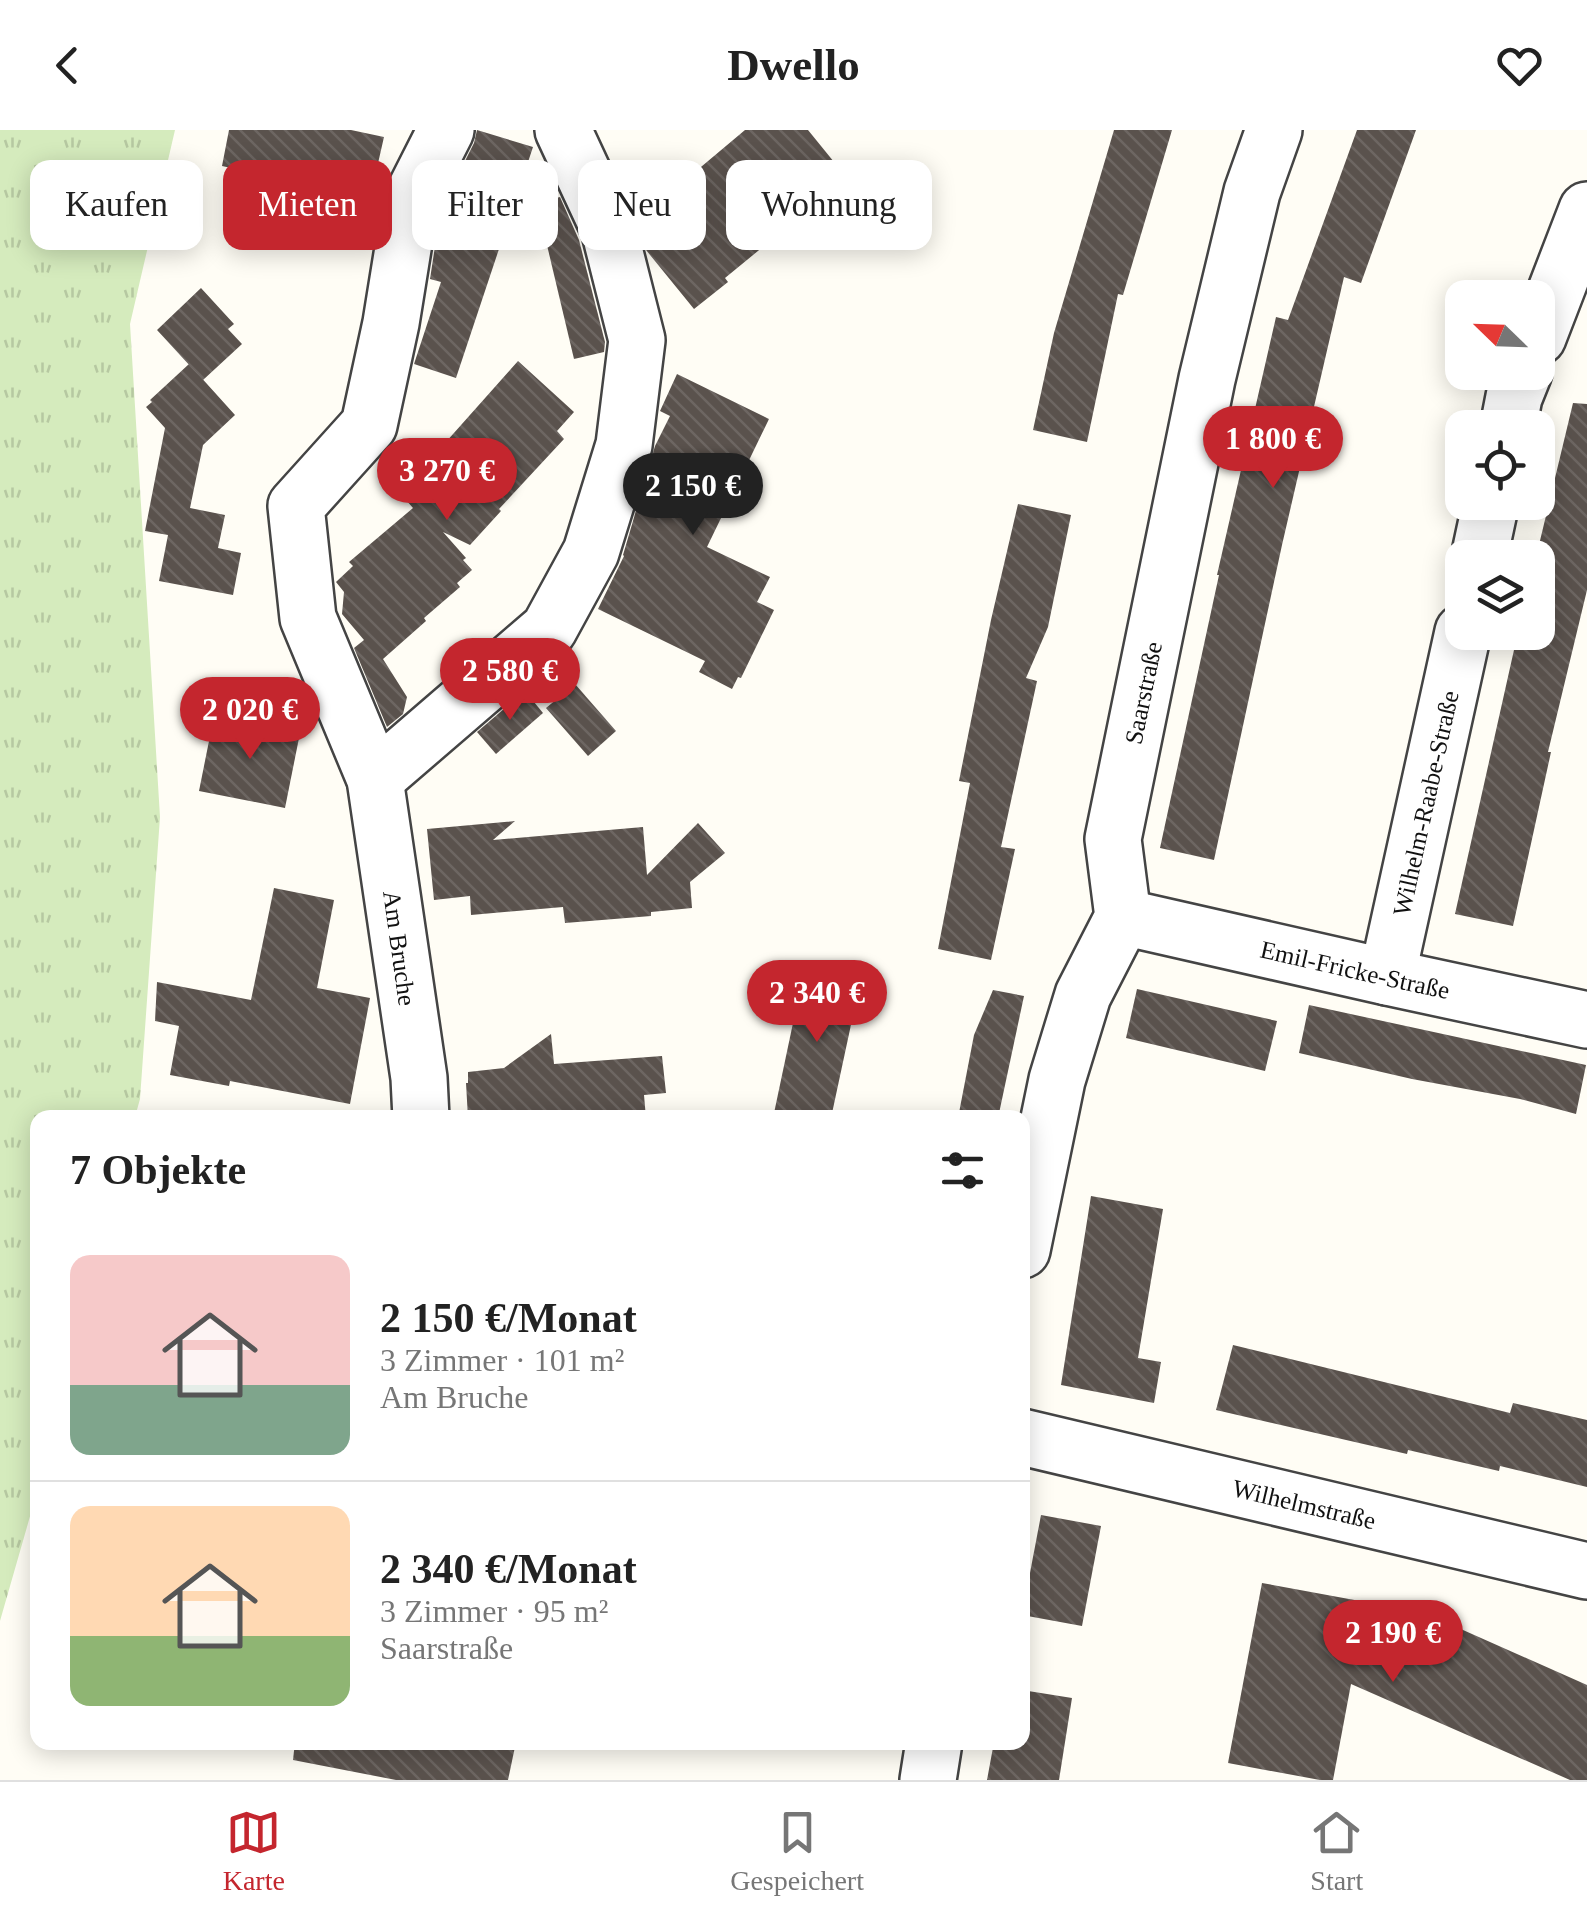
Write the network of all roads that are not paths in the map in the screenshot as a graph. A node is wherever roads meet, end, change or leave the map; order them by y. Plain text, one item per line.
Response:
1 (446, 130) edge
2 (563, 130) edge
3 (1274, 130) edge
4 (1587, 210) edge
5 (1555, 293) edge
6 (1459, 650) edge
7 (375, 779) junction
8 (1123, 916) junction
9 (1388, 977) junction
10 (1587, 1020) edge
11 (421, 1110) edge
12 (1030, 1212) edge
13 (1030, 1439) edge
14 (1587, 1571) edge
15 (933, 1750) edge
16 (928, 1780) edge

1 - 7 street, Am Bruche
2 - 7 street
3 - 8 street, Saarstraße
4 - 5 street
6 - 9 street, Wilhelm-Raabe-Straße
7 - 11 street, Am Bruche
8 - 9 street, Emil-Fricke-Straße
8 - 12 street
9 - 10 street, Emil-Fricke-Straße
13 - 14 street, Wilhelmstraße
15 - 16 street

